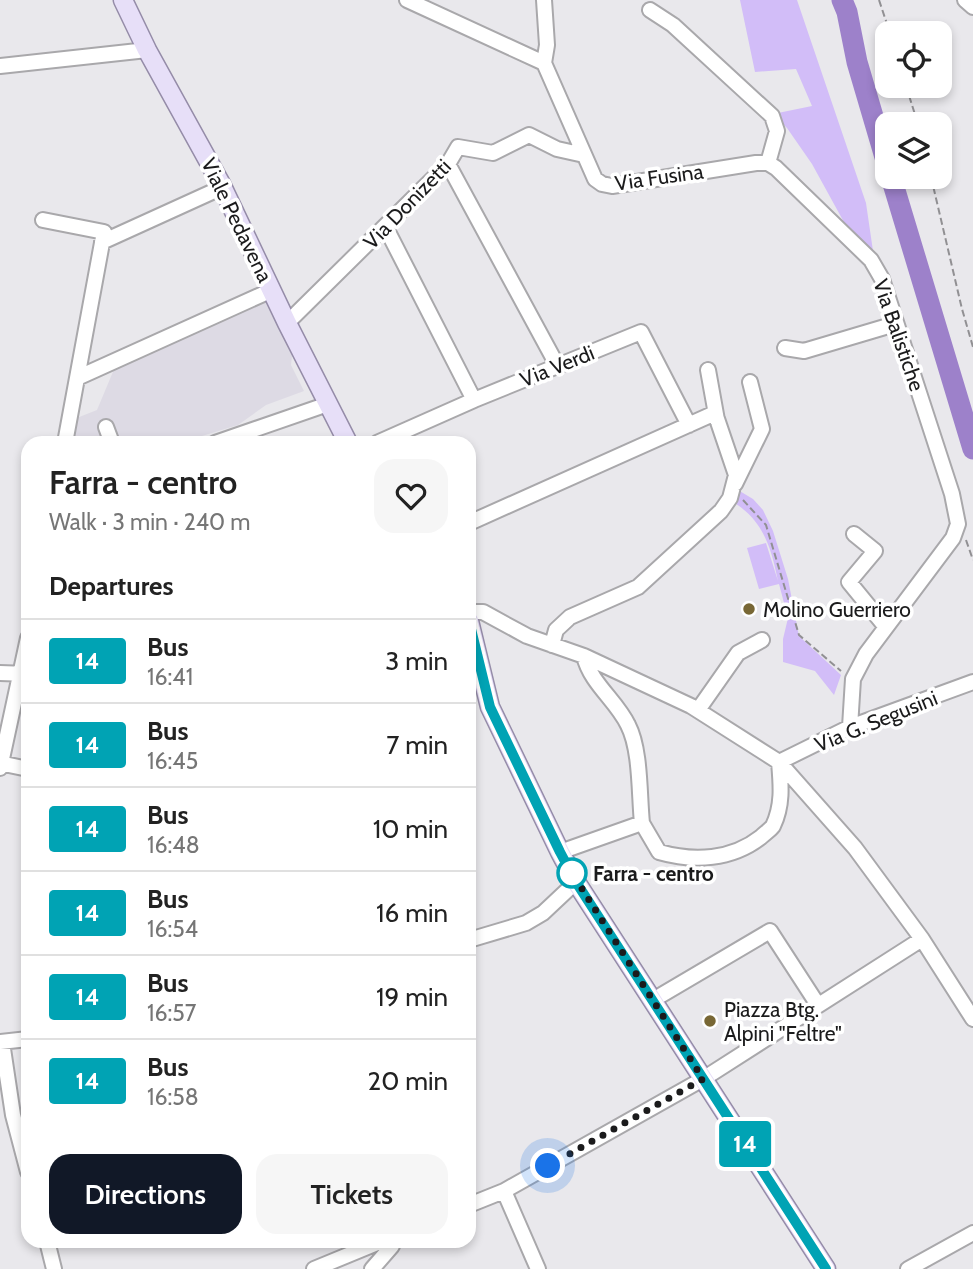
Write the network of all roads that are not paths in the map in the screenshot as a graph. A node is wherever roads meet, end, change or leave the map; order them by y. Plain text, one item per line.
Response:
1 (123, 0) edge
2 (407, 0) edge
3 (544, 0) edge
4 (965, 0) edge
5 (973, 7) edge
6 (650, 10) dead end
7 (147, 50) junction
8 (544, 63) junction
9 (0, 66) edge
10 (584, 155) junction
11 (768, 163) junction
12 (448, 164) junction
13 (223, 187) junction
14 (43, 220) dead end
15 (386, 228) junction
16 (102, 242) junction
17 (272, 290) junction
18 (287, 323) junction
19 (895, 324) junction
20 (785, 348) dead end
21 (557, 365) junction
22 (708, 370) dead end
23 (76, 378) junction
24 (750, 382) dead end
25 (474, 400) junction
26 (328, 404) junction
27 (716, 417) junction
28 (689, 425) junction
29 (106, 427) dead end
30 (66, 436) edge
31 (109, 436) edge
32 (235, 436) edge
33 (344, 436) edge
34 (393, 436) edge
35 (733, 488) junction
36 (476, 520) edge
37 (854, 534) dead end
38 (476, 612) edge
39 (885, 625) junction
40 (762, 640) dead end
41 (552, 645) junction
42 (584, 656) junction
43 (0, 673) edge
44 (21, 674) edge
45 (476, 678) edge
46 (973, 682) edge
47 (21, 689) edge
48 (698, 710) junction
49 (850, 727) junction
50 (779, 762) junction
51 (0, 765) edge
52 (21, 768) edge
53 (642, 823) junction
54 (560, 852) junction
55 (576, 882) junction
56 (476, 938) edge
57 (922, 939) junction
58 (653, 1000) junction
59 (818, 1005) junction
60 (973, 1019) edge
61 (21, 1040) edge
62 (1, 1042) edge
63 (703, 1079) junction
64 (21, 1145) edge
65 (504, 1191) junction
66 (476, 1202) edge
67 (973, 1233) edge
68 (49, 1248) edge
69 (365, 1248) edge
70 (390, 1248) edge
71 (54, 1269) edge
72 (314, 1269) edge
73 (372, 1269) edge
74 (538, 1269) edge
75 (826, 1269) edge
76 (908, 1269) edge

1 - 7 main road, Viale Pedavena
2 - 8 street
3 - 8 street, Via Fusina
4 - 5 street
6 - 11 street
7 - 9 street
7 - 13 main road, Viale Pedavena
8 - 10 street, Via Fusina
10 - 11 street, Via Fusina
10 - 12 street, Via Donizetti
11 - 19 street, Via Balistiche
12 - 15 street, Via Donizetti
12 - 21 street
13 - 16 street
13 - 17 main road, Viale Pedavena
14 - 16 street
15 - 18 street, Via Donizetti
15 - 25 street
16 - 23 street
17 - 18 main road, Viale Pedavena
17 - 23 street
18 - 26 main road, Viale Pedavena
19 - 20 street
19 - 39 street, Via Balistiche
21 - 25 street, Via Verdi
21 - 28 street, Via Verdi
22 - 27 street
23 - 30 street
24 - 35 street
25 - 34 street, Via Verdi
26 - 32 street
26 - 33 main road, Viale Pedavena
27 - 28 street
27 - 35 street
28 - 36 street
29 - 31 street
35 - 41 street
37 - 39 street
38 - 41 street
39 - 49 street, Via Balistiche
40 - 48 street
41 - 42 street
42 - 48 street
42 - 53 street
43 - 44 street
45 - 54 main road
46 - 49 street, Via G. Segusini
47 - 51 street
48 - 50 street
49 - 50 street, Via G. Segusini
50 - 53 street
50 - 57 street
51 - 52 street
53 - 54 street
54 - 55 main road
55 - 56 street
55 - 58 main road
57 - 59 street
57 - 60 street
58 - 59 street
58 - 63 main road
59 - 63 street
61 - 62 street
62 - 64 street
63 - 65 street
63 - 75 main road
65 - 66 street
65 - 74 street
67 - 76 street
68 - 71 street
69 - 72 street
70 - 73 street

